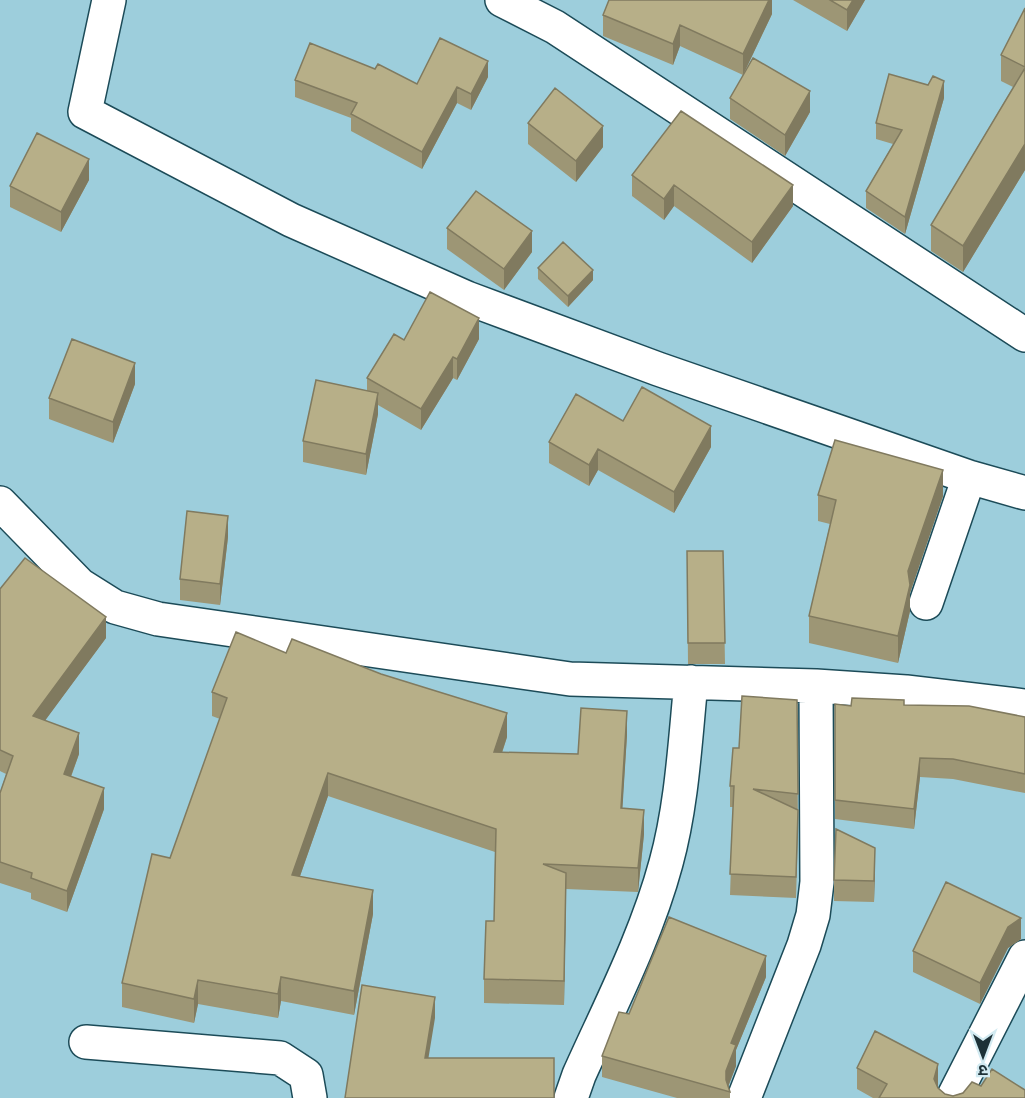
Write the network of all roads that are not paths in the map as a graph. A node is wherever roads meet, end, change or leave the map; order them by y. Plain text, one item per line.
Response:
1 (109, 0) edge
2 (502, 0) edge
3 (1022, 324) edge
4 (969, 477) junction
5 (1025, 493) edge
6 (0, 503) edge
7 (926, 603) dead end
8 (691, 682) junction
9 (816, 686) junction
10 (1025, 706) edge
11 (1025, 957) edge
12 (86, 1042) dead end
13 (310, 1098) edge
14 (572, 1098) edge
15 (744, 1098) edge
16 (953, 1098) edge

1 - 4 street
2 - 3 street
4 - 5 street
4 - 7 street
6 - 8 street
8 - 9 street
8 - 14 street
9 - 10 street
9 - 15 street
11 - 16 street
12 - 13 street

